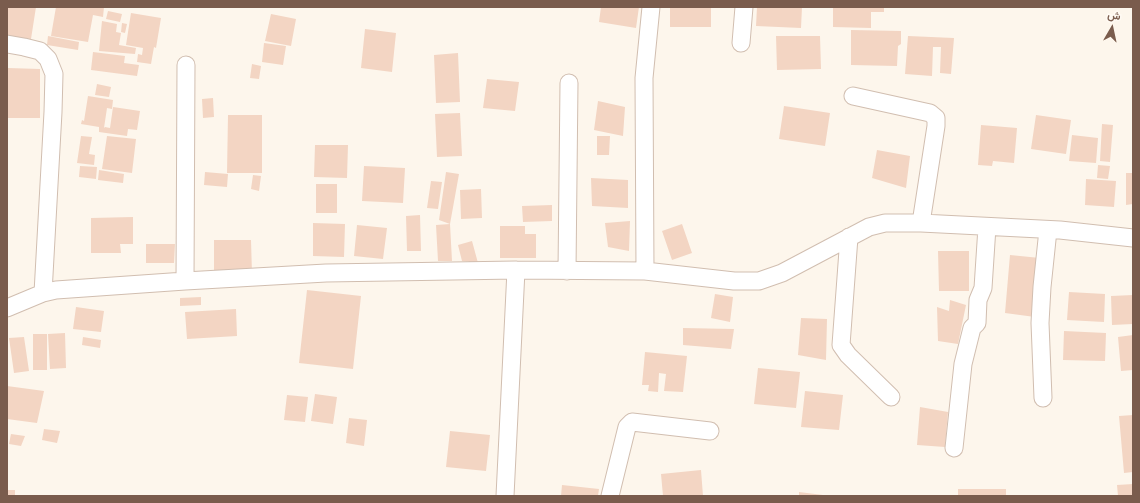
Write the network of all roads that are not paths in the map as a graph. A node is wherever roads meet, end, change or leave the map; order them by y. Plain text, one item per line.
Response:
1 (651, 7) edge
2 (744, 7) edge
3 (741, 43) dead end
4 (7, 44) edge
5 (186, 65) dead end
6 (569, 83) dead end
7 (853, 96) dead end
8 (921, 223) junction
9 (987, 227) junction
10 (1048, 230) junction
11 (849, 237) junction
12 (1133, 238) edge
13 (516, 270) junction
14 (567, 271) junction
15 (645, 271) junction
16 (185, 281) junction
17 (43, 293) junction
18 (7, 308) edge
19 (891, 397) dead end
20 (1043, 398) dead end
21 (710, 431) dead end
22 (954, 448) dead end
23 (505, 496) edge
24 (610, 496) edge

1 - 15 street
2 - 3 street
4 - 17 street
5 - 16 street
6 - 14 street
7 - 8 street
8 - 9 street
8 - 11 street
9 - 10 street
9 - 22 street
10 - 12 street
10 - 20 street
11 - 15 street
11 - 19 street
13 - 14 street
13 - 16 street
13 - 23 street
14 - 15 street
16 - 17 street
17 - 18 street
21 - 24 street

